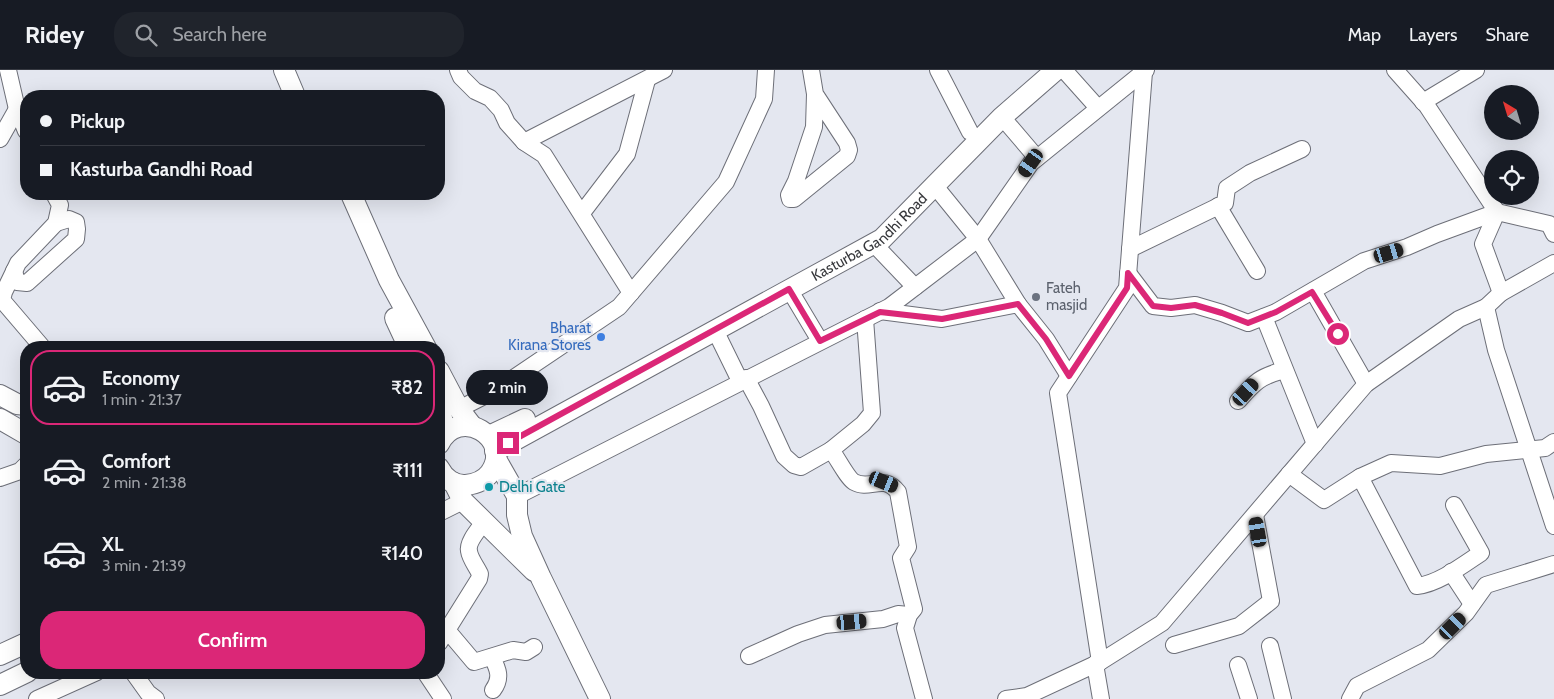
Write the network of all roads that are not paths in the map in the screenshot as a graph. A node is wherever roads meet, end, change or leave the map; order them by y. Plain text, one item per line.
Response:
1 (8, 70) edge
2 (284, 70) edge
3 (296, 70) edge
4 (458, 70) edge
5 (664, 70) edge
6 (766, 70) edge
7 (811, 70) edge
8 (938, 70) edge
9 (1037, 70) edge
10 (1056, 70) edge
11 (1064, 70) edge
12 (1396, 70) edge
13 (1476, 70) edge
14 (1145, 71) edge
15 (647, 80) junction
16 (292, 90) edge
17 (305, 90) edge
18 (815, 94) junction
19 (1423, 102) junction
20 (1098, 108) junction
21 (16, 109) junction
22 (1002, 117) junction
23 (20, 118) edge
24 (970, 132) junction
25 (0, 140) edge
26 (524, 142) junction
27 (1302, 149) dead end
28 (1037, 158) junction
29 (935, 186) junction
30 (57, 200) edge
31 (341, 200) edge
32 (354, 200) edge
33 (1218, 206) junction
34 (1497, 212) junction
35 (582, 213) junction
36 (56, 223) junction
37 (1554, 234) edge
38 (978, 239) junction
39 (873, 243) junction
40 (1130, 250) junction
41 (1554, 263) edge
42 (14, 271) junction
43 (1257, 271) dead end
44 (1128, 273) junction
45 (916, 287) junction
46 (789, 289) junction
47 (1312, 292) junction
48 (631, 293) junction
49 (1501, 293) junction
50 (1, 300) edge
51 (1018, 304) junction
52 (1486, 307) junction
53 (880, 312) junction
54 (1264, 317) junction
55 (865, 319) junction
56 (715, 330) junction
57 (37, 341) edge
58 (407, 341) edge
59 (422, 341) edge
60 (820, 341) junction
61 (1284, 370) junction
62 (1069, 376) junction
63 (743, 380) junction
64 (445, 382) edge
65 (1366, 384) junction
66 (1238, 401) dead end
67 (459, 409) junction
68 (0, 418) edge
69 (20, 430) edge
70 (445, 436) edge
71 (1554, 442) edge
72 (488, 443) junction
73 (1315, 444) junction
74 (1529, 449) junction
75 (831, 450) junction
76 (20, 471) edge
77 (1289, 474) junction
78 (1360, 477) junction
79 (0, 478) edge
80 (445, 478) edge
81 (445, 479) edge
82 (20, 481) edge
83 (0, 488) edge
84 (517, 496) junction
85 (463, 501) junction
86 (1454, 505) dead end
87 (445, 510) edge
88 (1255, 515) junction
89 (484, 522) junction
90 (1554, 526) edge
91 (1554, 564) edge
92 (1451, 572) junction
93 (540, 578) junction
94 (1472, 604) junction
95 (909, 615) junction
96 (445, 634) edge
97 (445, 639) edge
98 (1174, 645) dead end
99 (20, 646) edge
100 (1270, 646) dead end
101 (534, 647) dead end
102 (0, 655) edge
103 (749, 656) dead end
104 (492, 657) junction
105 (1097, 663) junction
106 (1238, 665) dead end
107 (20, 675) edge
108 (83, 679) edge
109 (137, 679) edge
110 (430, 679) edge
111 (0, 685) edge
112 (493, 690) dead end
113 (47, 697) edge
114 (156, 699) edge
115 (444, 699) edge
116 (600, 699) edge
117 (924, 699) edge
118 (1006, 699) edge
119 (1101, 699) edge
120 (1249, 699) edge
121 (1282, 699) edge
122 (1350, 699) edge

1 - 21 street
2 - 16 main road
3 - 17 main road
4 - 26 street
5 - 15 street
6 - 48 street
7 - 18 street
8 - 24 street
9 - 24 main road, Kasturba Gandhi Road
10 - 22 main road, Kasturba Gandhi Road
11 - 20 street
12 - 19 street
13 - 19 street
14 - 20 street
14 - 40 street
15 - 26 street
15 - 35 street
18 - 18 street
19 - 34 street
20 - 28 street
21 - 23 street
21 - 25 street
22 - 28 street
22 - 29 main road, Kasturba Gandhi Road
24 - 72 main road, Kasturba Gandhi Road
26 - 35 street
27 - 33 street
28 - 38 street
29 - 38 street
29 - 39 main road, Kasturba Gandhi Road
30 - 36 street
31 - 58 main road
32 - 59 main road
33 - 40 street
33 - 43 street
34 - 37 street
34 - 47 street
34 - 49 street
35 - 48 street
36 - 42 street
36 - 42 street
38 - 45 street
38 - 51 street
39 - 45 street
39 - 46 main road, Kasturba Gandhi Road
40 - 44 street
41 - 49 street
42 - 50 street
44 - 54 street
44 - 62 street
45 - 53 street
46 - 56 main road, Kasturba Gandhi Road
46 - 60 street
47 - 54 street
47 - 65 street
48 - 67 street
49 - 52 street
50 - 57 street
51 - 53 street
51 - 62 street
52 - 65 street
52 - 74 street
53 - 55 street
54 - 61 street
55 - 60 street
55 - 75 street
56 - 63 street
56 - 72 main road, Kasturba Gandhi Road
60 - 63 street
61 - 66 street
61 - 73 street
62 - 105 street
63 - 75 street
63 - 84 street
64 - 67 main road
65 - 73 street
67 - 72 main road
68 - 69 main road
70 - 72 main road
71 - 74 street
72 - 80 main road
72 - 84 main road
73 - 77 street
74 - 78 street
74 - 90 street
75 - 95 street
76 - 79 street
77 - 78 street
77 - 88 street
78 - 92 street
81 - 85 main road
82 - 83 street
84 - 93 main road
85 - 87 street
85 - 89 main road
86 - 92 street
88 - 98 street
88 - 105 street
89 - 93 main road
89 - 96 street
91 - 94 street
92 - 94 street
93 - 116 main road
94 - 122 street
95 - 103 street
95 - 117 street
97 - 104 street
99 - 102 main road
100 - 121 street
101 - 104 street
104 - 112 street
105 - 118 street
105 - 119 street
106 - 120 street
107 - 111 main road
108 - 113 street
109 - 114 street
110 - 115 street

